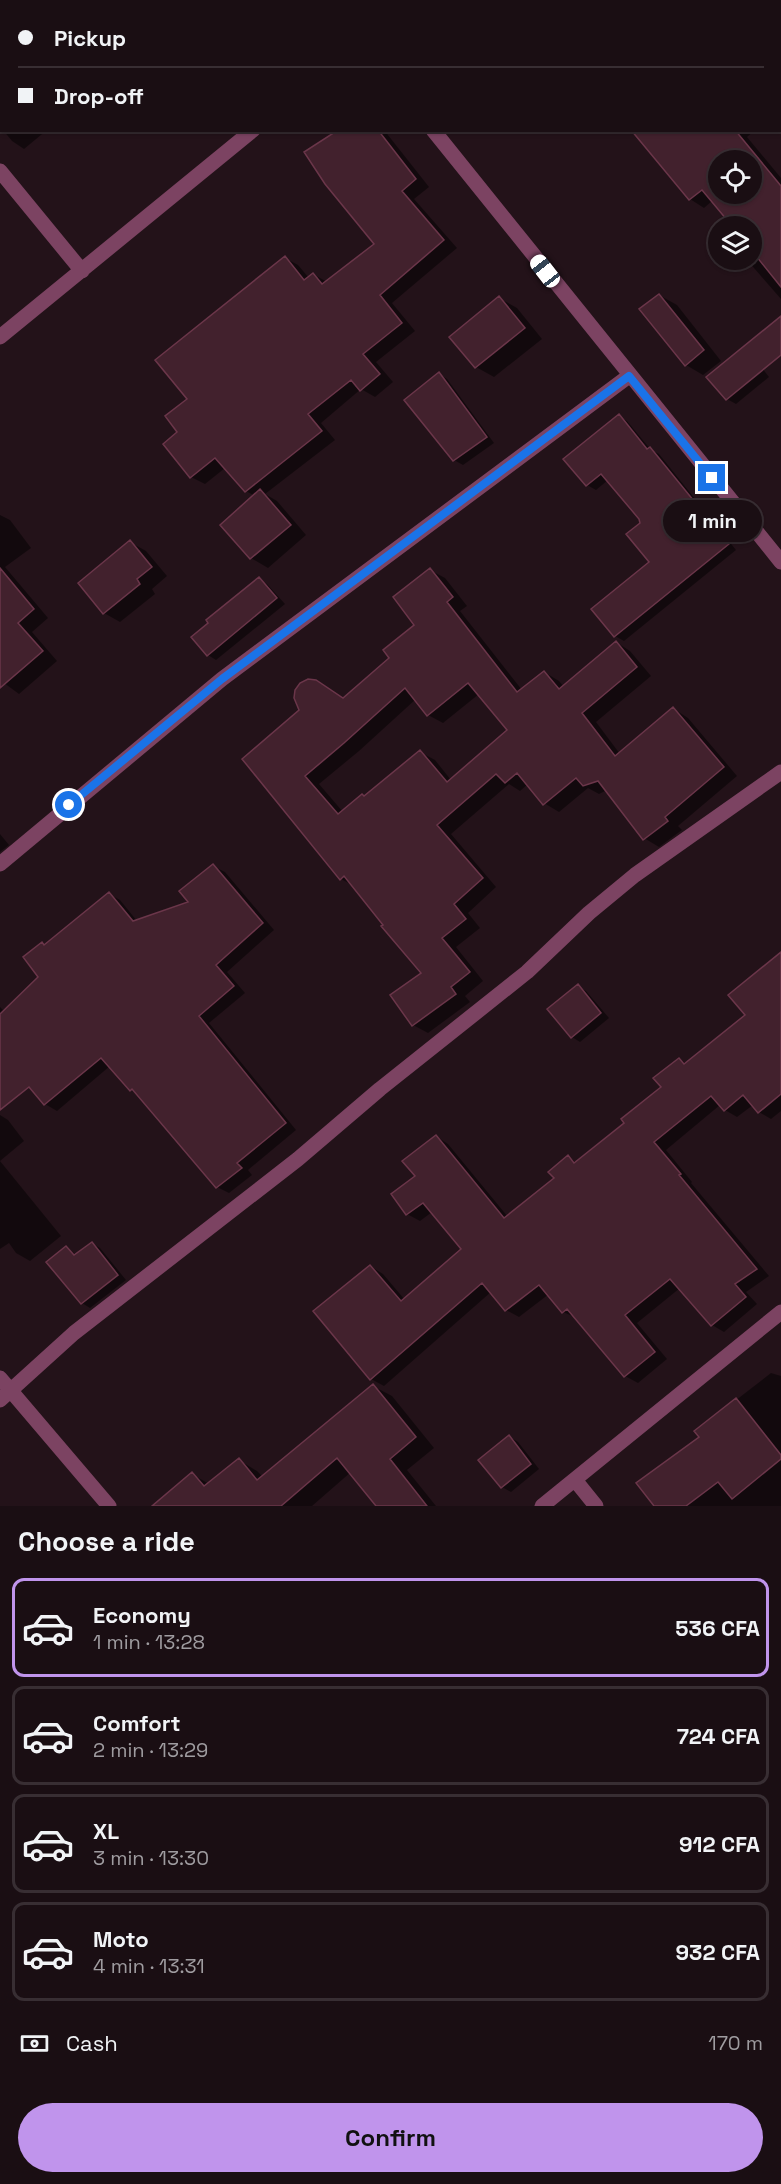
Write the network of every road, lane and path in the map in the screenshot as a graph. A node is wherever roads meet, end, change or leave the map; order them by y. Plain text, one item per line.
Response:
1 (251, 132) edge
2 (435, 132) edge
3 (0, 171) edge
4 (82, 271) junction
5 (0, 337) edge
6 (629, 376) junction
7 (781, 562) edge
8 (781, 772) edge
9 (0, 864) edge
10 (781, 1312) edge
11 (0, 1378) edge
12 (5, 1396) edge
13 (575, 1480) junction
14 (109, 1506) edge
15 (543, 1506) edge
16 (596, 1506) edge

1 - 4 street
2 - 6 street
3 - 4 street
4 - 5 street
6 - 7 street
6 - 9 street
8 - 12 street
10 - 13 street
11 - 12 street
12 - 14 street
13 - 15 street
13 - 16 street

